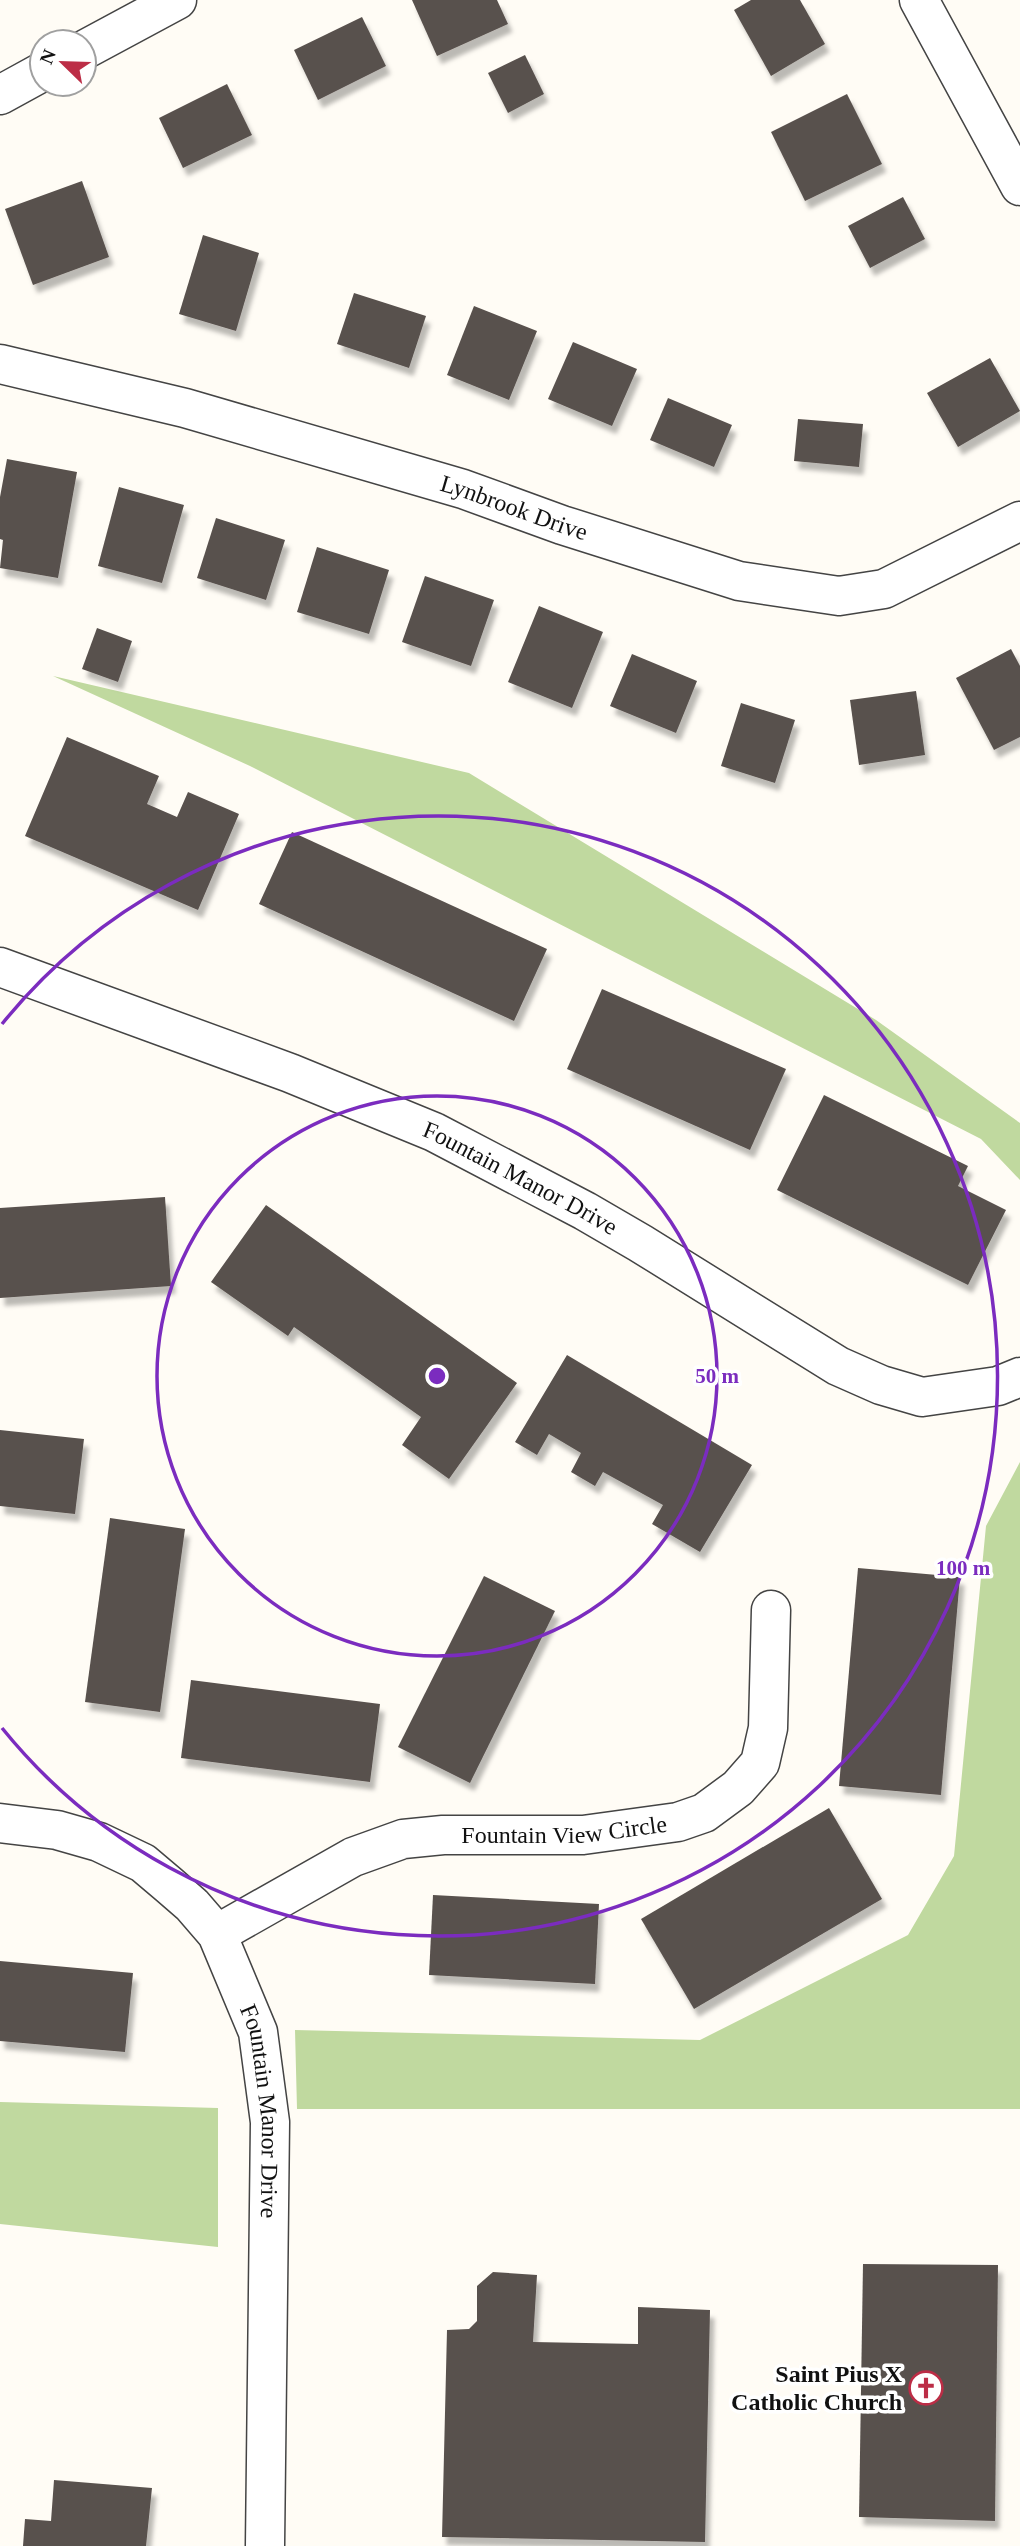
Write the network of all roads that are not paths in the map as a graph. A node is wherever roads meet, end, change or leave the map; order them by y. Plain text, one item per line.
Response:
1 (177, 0) edge
2 (919, 0) edge
3 (98, 42) edge
4 (28, 80) edge
5 (0, 95) edge
6 (1020, 186) edge
7 (0, 364) edge
8 (1020, 521) edge
9 (0, 967) edge
10 (1020, 1377) edge
11 (771, 1609) dead end
12 (0, 1823) edge
13 (217, 1934) junction
14 (265, 2546) edge

1 - 3 street
2 - 6 street
4 - 5 street
7 - 8 street, Lynbrook Drive
9 - 10 street, Fountain Manor Drive
11 - 13 street, Fountain View Circle
12 - 13 street, Fountain Manor Drive
13 - 14 street, Fountain Manor Drive

